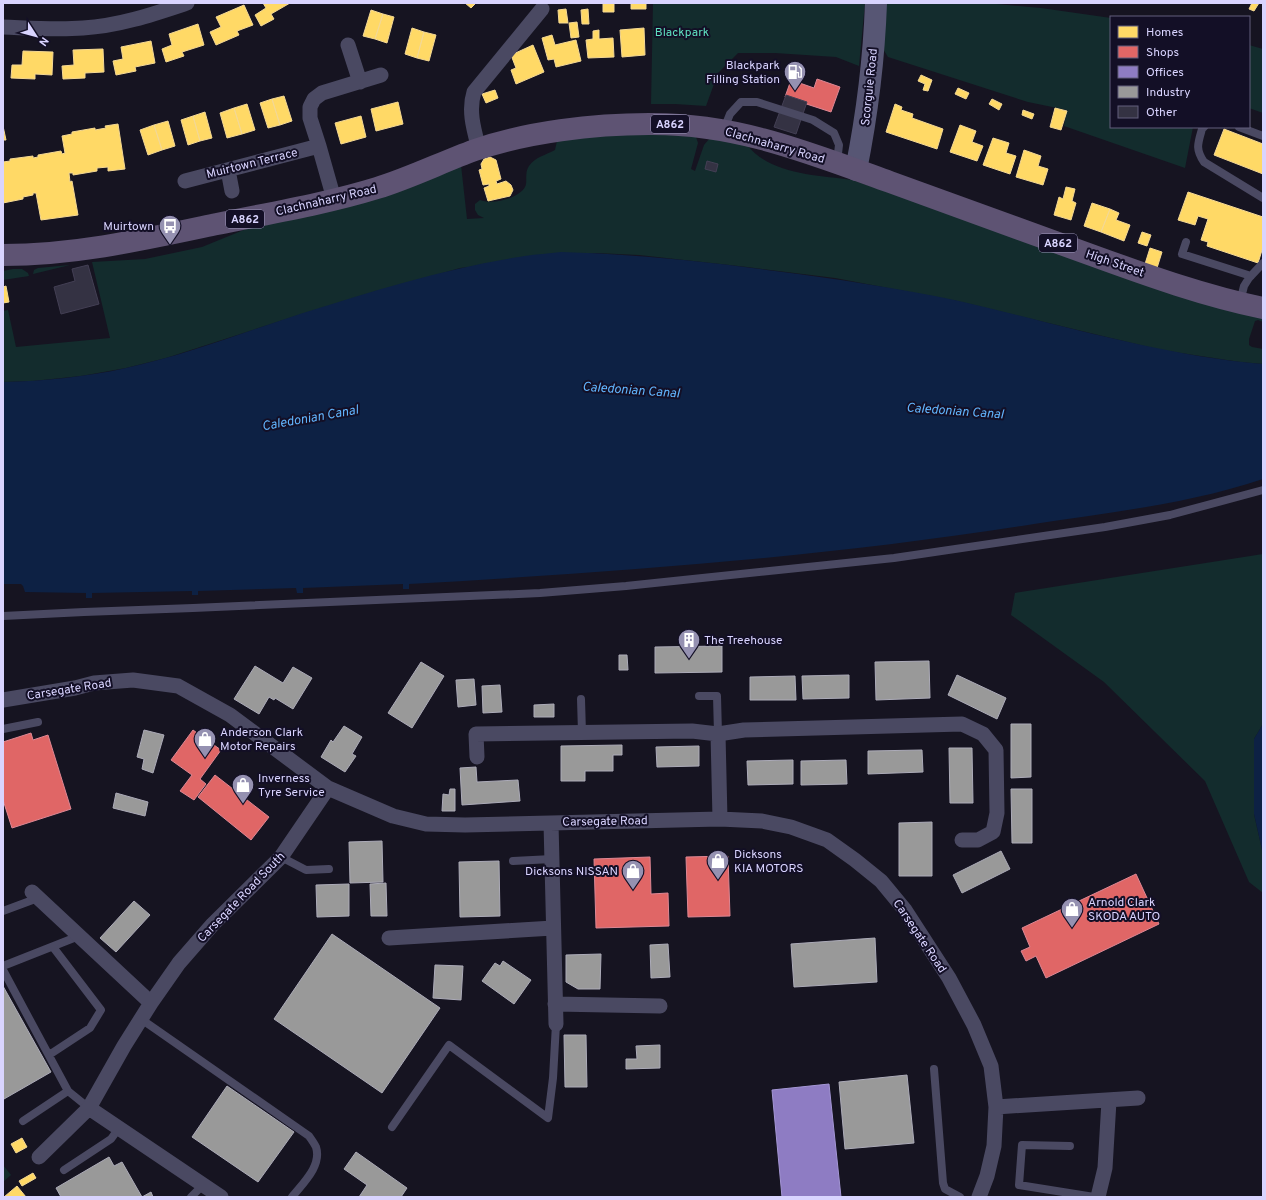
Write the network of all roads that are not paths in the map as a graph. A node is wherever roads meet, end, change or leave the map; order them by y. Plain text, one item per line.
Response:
1 (187, 3) edge
2 (876, 3) edge
3 (158, 8) edge
4 (542, 9) dead end
5 (3, 27) edge
6 (348, 45) dead end
7 (381, 75) dead end
8 (360, 82) junction
9 (1203, 128) edge
10 (1242, 128) edge
11 (724, 130) junction
12 (1263, 136) edge
13 (319, 146) junction
14 (479, 149) junction
15 (847, 167) junction
16 (228, 170) junction
17 (185, 181) dead end
18 (232, 191) dead end
19 (1263, 198) edge
20 (334, 200) junction
21 (1186, 242) dead end
22 (3, 255) edge
23 (1263, 263) edge
24 (1251, 276) junction
25 (1240, 303) junction
26 (1263, 308) edge
27 (1263, 490) edge
28 (3, 616) edge
29 (699, 696) dead end
30 (581, 699) dead end
31 (3, 700) edge
32 (38, 722) dead end
33 (3, 729) edge
34 (582, 733) junction
35 (718, 734) junction
36 (476, 757) dead end
37 (328, 788) junction
38 (720, 819) junction
39 (551, 823) junction
40 (962, 840) dead end
41 (281, 857) junction
42 (552, 860) junction
43 (513, 861) dead end
44 (329, 869) dead end
45 (35, 895) joint
46 (3, 911) edge
47 (553, 928) junction
48 (79, 936) junction
49 (389, 938) dead end
50 (54, 947) junction
51 (3, 966) edge
52 (3, 970) edge
53 (151, 1003) junction
54 (555, 1004) junction
55 (660, 1006) dead end
56 (141, 1019) junction
57 (556, 1024) joint
58 (49, 1055) junction
59 (934, 1069) dead end
60 (68, 1091) junction
61 (1138, 1098) dead end
62 (1109, 1101) junction
63 (996, 1107) junction
64 (89, 1108) junction
65 (23, 1122) dead end
66 (119, 1128) junction
67 (392, 1128) dead end
68 (1070, 1146) dead end
69 (39, 1158) dead end
70 (64, 1170) dead end
71 (203, 1185) junction
72 (191, 1197) edge
73 (221, 1197) edge
74 (292, 1197) edge
75 (960, 1197) edge
76 (979, 1197) edge
77 (1094, 1197) edge
78 (1098, 1197) edge

1 - 3 street
2 - 15 street, Scorguie Road
3 - 5 street
4 - 14 street
6 - 8 street
7 - 8 street
8 - 13 street
9 - 19 lane
10 - 12 lane
11 - 14 main road, Clachnaharry Road / A862
11 - 15 main road, Clachnaharry Road / A862
11 - 15 lane
13 - 16 street, Muirtown Terrace
13 - 20 street
14 - 20 main road, Clachnaharry Road / A862
15 - 25 main road, High Street / A862
16 - 17 street, Muirtown Terrace
16 - 18 street
20 - 22 main road, Clachnaharry Road / A862
21 - 24 lane
23 - 24 lane
24 - 25 lane
25 - 26 main road, High Street / A862
27 - 28 lane
29 - 35 lane
30 - 34 lane
31 - 37 street, Carsegate Road
32 - 33 lane
34 - 35 street
34 - 36 street
35 - 38 street
35 - 40 street
37 - 39 street, Carsegate Road
37 - 41 street, Carsegate Road South
38 - 39 street, Carsegate Road
38 - 63 street, Carsegate Road
39 - 42 street
41 - 44 lane
41 - 53 street, Carsegate Road South
42 - 43 lane
42 - 47 street
45 - 46 lane
45 - 48 street
47 - 49 street
47 - 54 street
48 - 50 lane
48 - 53 street
50 - 51 lane
50 - 58 lane
52 - 58 lane
53 - 56 street, Carsegate Road South
54 - 55 street
54 - 57 street
56 - 64 street, Carsegate Road South
56 - 74 lane
57 - 67 lane
58 - 60 lane
59 - 75 lane
60 - 64 lane
60 - 65 lane
61 - 62 street
62 - 63 street
62 - 78 street
63 - 76 street, Carsegate Road
64 - 66 street
64 - 69 street, Carsegate Road South
66 - 70 lane
66 - 71 street
68 - 77 lane
71 - 72 lane
71 - 73 street

